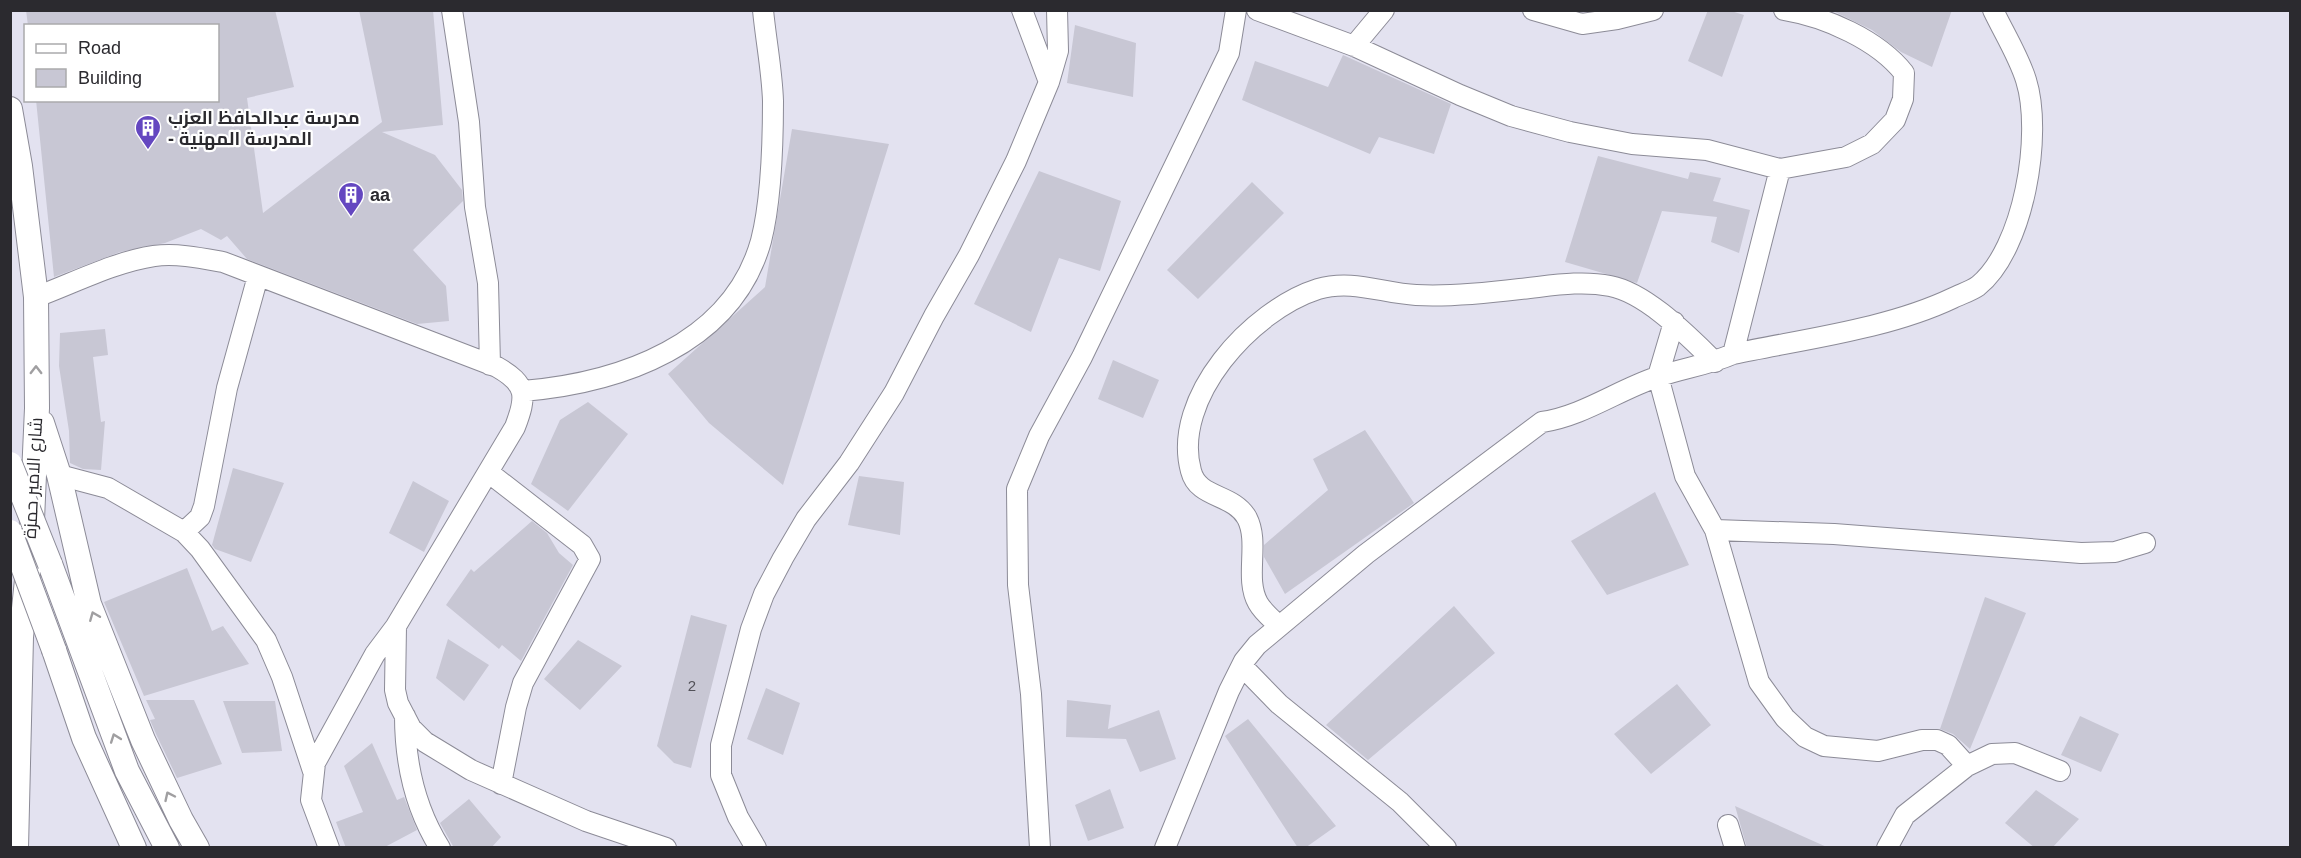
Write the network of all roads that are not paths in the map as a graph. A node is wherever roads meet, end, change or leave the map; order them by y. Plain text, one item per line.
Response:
1 (452, 10) edge
2 (763, 10) edge
3 (1022, 10) edge
4 (1057, 10) edge
5 (1236, 10) edge
6 (1257, 10) edge
7 (1384, 10) edge
8 (1533, 10) edge
9 (1653, 10) edge
10 (1784, 10) edge
11 (1993, 10) edge
12 (1354, 46) junction
13 (1049, 82) junction
14 (10, 109) edge
15 (1780, 169) junction
16 (258, 276) junction
17 (36, 297) junction
18 (1674, 322) junction
19 (1724, 358) junction
20 (490, 365) junction
21 (1658, 376) junction
22 (523, 391) junction
23 (37, 408) junction
24 (10, 464) edge
25 (488, 472) junction
26 (59, 475) junction
27 (1714, 530) junction
28 (10, 532) edge
29 (184, 532) junction
30 (2145, 543) dead end
31 (396, 626) junction
32 (1279, 626) junction
33 (1242, 666) junction
34 (405, 716) junction
35 (1966, 766) junction
36 (313, 771) junction
37 (2060, 771) dead end
38 (501, 784) junction
39 (1728, 825) dead end
40 (16, 848) edge
41 (134, 848) edge
42 (167, 848) edge
43 (197, 848) edge
44 (329, 848) edge
45 (440, 848) edge
46 (666, 848) edge
47 (756, 848) edge
48 (1040, 848) edge
49 (1166, 848) edge
50 (1446, 848) edge
51 (1735, 848) edge
52 (1887, 848) edge

1 - 20 street
2 - 22 street
3 - 13 street
4 - 13 street
5 - 48 street
6 - 12 street
7 - 12 street
8 - 9 street
10 - 15 street
11 - 19 street
12 - 15 street
13 - 47 street
14 - 17 main road, شارع الامير حمزة
15 - 19 street
16 - 17 street
16 - 20 street
16 - 29 street
23 -> 17 main road, شارع الامير حمزة
18 - 19 street
18 - 21 street
18 - 32 street
19 - 21 street
20 - 22 street
21 - 27 street
21 - 32 street
22 - 25 street
23 - 26 main road
23 - 40 main road, شارع الامير حمزة
42 -> 24 main road, bridge
25 - 31 street
25 - 38 street
26 - 29 street
43 -> 26 main road
27 - 30 street
27 - 35 street
28 - 41 main road, bridge
29 - 36 street
31 - 34 street
31 - 36 street
32 - 33 street
33 - 49 street
33 - 50 street
34 - 38 street
34 - 45 street
35 - 37 street
35 - 52 street
36 - 44 street
38 - 46 street
39 - 51 street

